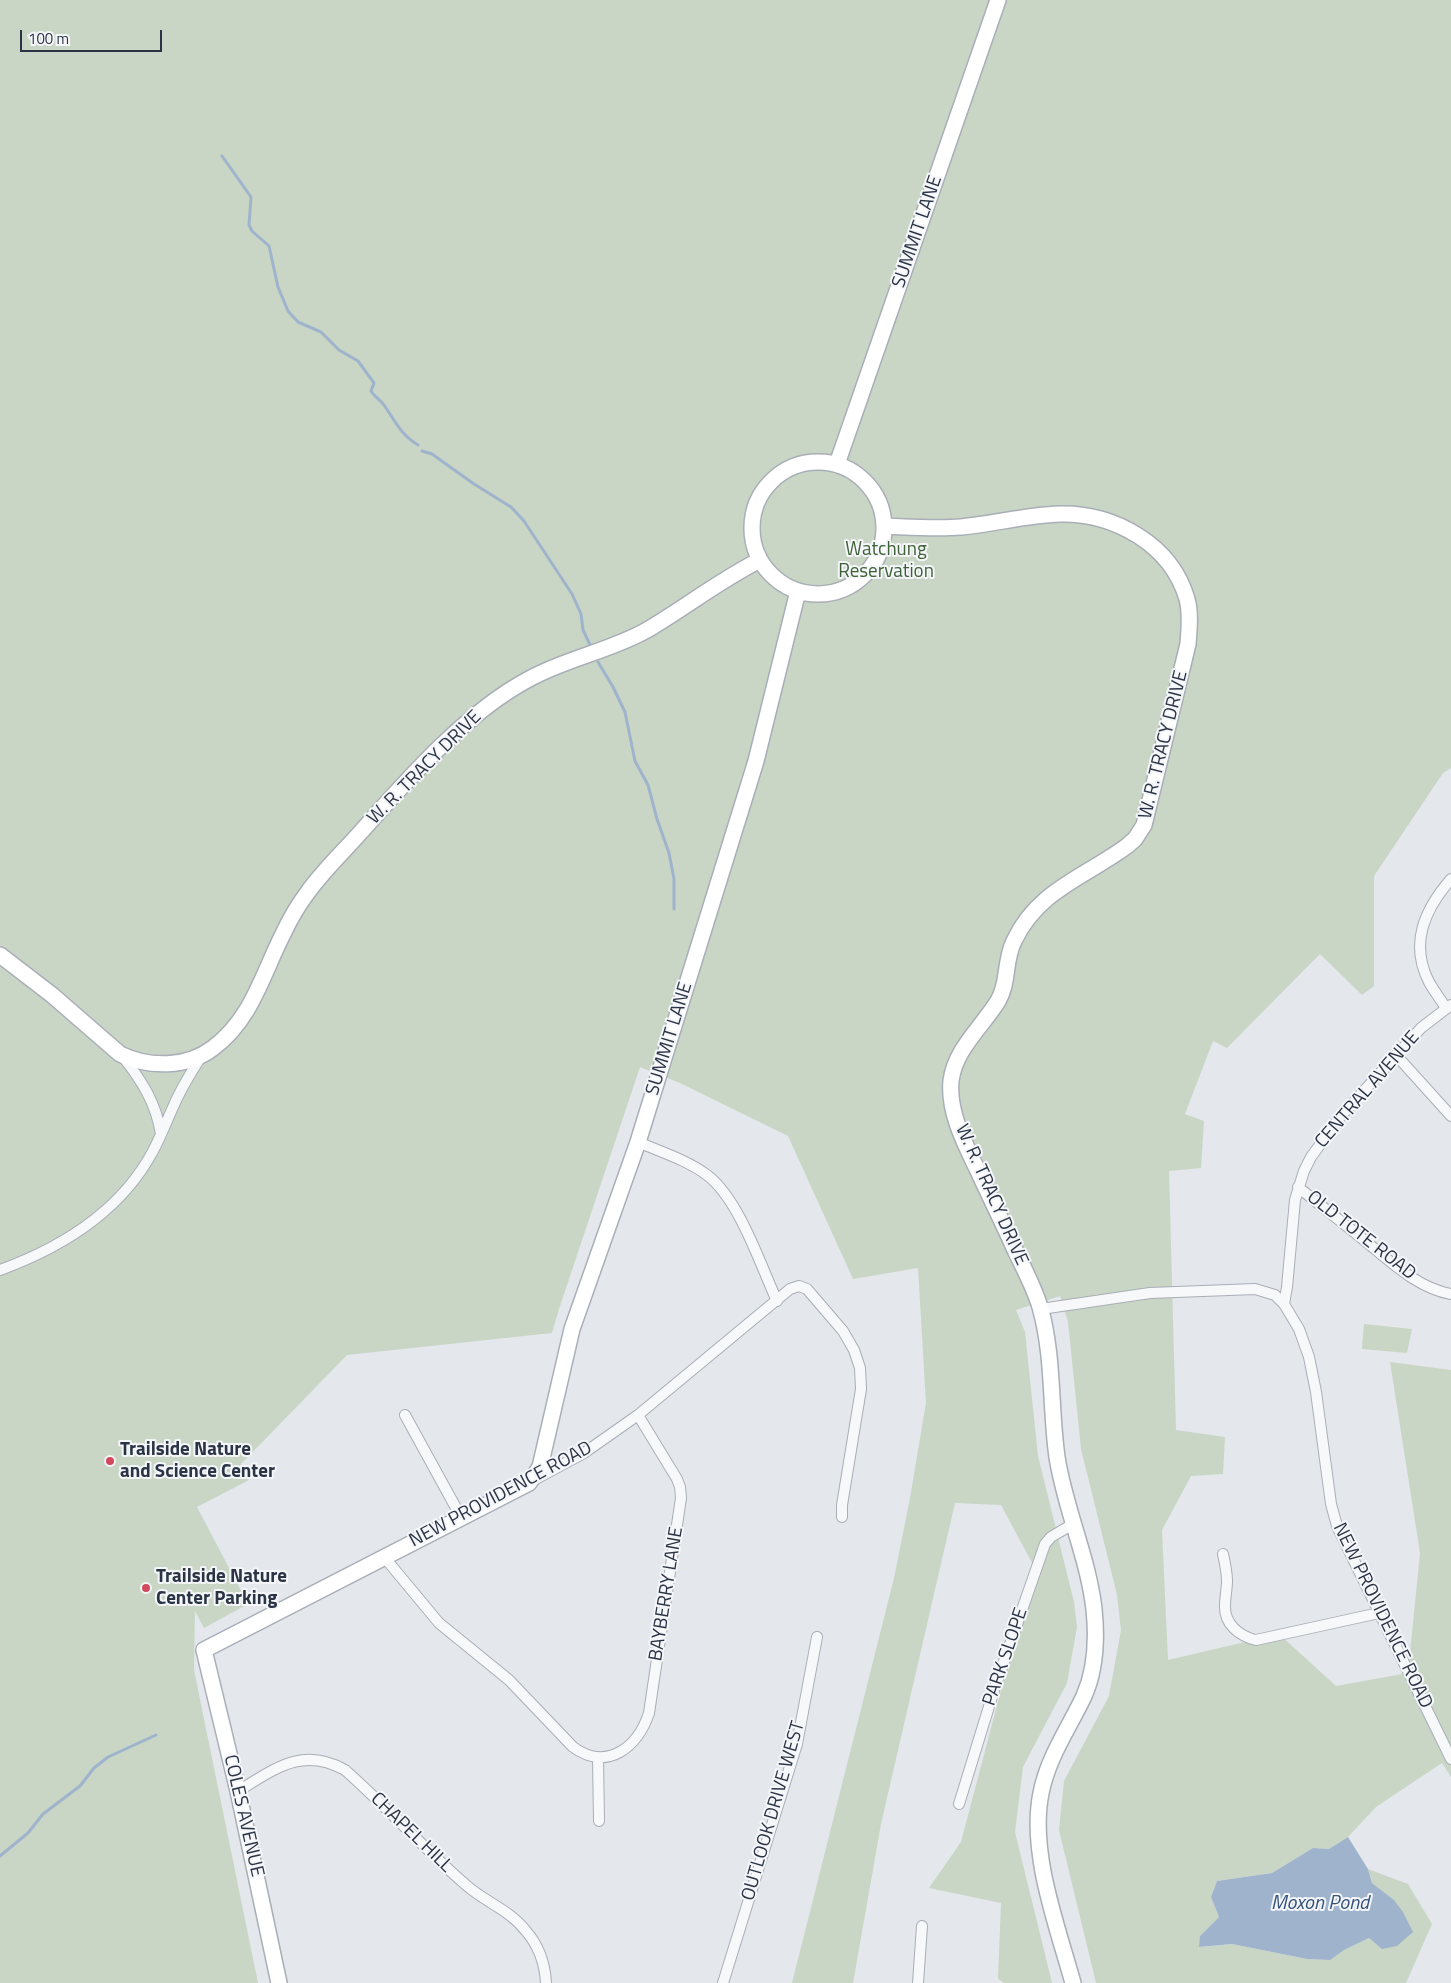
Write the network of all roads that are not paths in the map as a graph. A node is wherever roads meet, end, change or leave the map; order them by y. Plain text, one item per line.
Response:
1 (998, 0) edge
2 (837, 464) junction
3 (885, 526) junction
4 (760, 560) junction
5 (798, 591) junction
6 (1451, 878) edge
7 (0, 955) edge
8 (1449, 1007) edge
9 (120, 1054) junction
10 (203, 1055) junction
11 (1396, 1055) junction
12 (1451, 1116) edge
13 (161, 1135) junction
14 (638, 1142) junction
15 (1298, 1187) junction
16 (0, 1270) edge
17 (1451, 1294) edge
18 (777, 1301) junction
19 (1284, 1304) junction
20 (1041, 1309) junction
21 (405, 1415) dead end
22 (638, 1415) junction
23 (529, 1483) junction
24 (461, 1517) junction
25 (842, 1517) dead end
26 (1073, 1524) junction
27 (1223, 1554) dead end
28 (385, 1558) junction
29 (1379, 1613) junction
30 (817, 1637) dead end
31 (204, 1650) joint
32 (598, 1758) junction
33 (1451, 1759) edge
34 (238, 1791) junction
35 (958, 1804) dead end
36 (599, 1821) dead end
37 (922, 1926) dead end
38 (279, 1983) edge
39 (546, 1983) edge
40 (723, 1983) edge
41 (918, 1983) edge
42 (1073, 1983) edge

1 - 2 street, SUMMIT LANE
2 - 3 street
2 - 4 street
3 - 5 street
3 - 20 street, W. R. TRACY DRIVE
4 - 5 street
4 - 10 street, W. R. TRACY DRIVE
5 - 14 street, SUMMIT LANE
6 - 8 street
7 - 9 street, W. R. TRACY DRIVE
8 - 11 street, CENTRAL AVENUE
9 - 10 street, W. R. TRACY DRIVE
9 - 13 street, W. R. TRACY DRIVE
10 - 13 street, W. R. TRACY DRIVE
11 - 12 street
11 - 15 street, CENTRAL AVENUE
13 - 16 street, W. R. TRACY DRIVE
14 - 18 street
14 - 23 street, SUMMIT LANE
15 - 17 street, OLD TOTE ROAD
15 - 19 street, CENTRAL AVENUE
18 - 22 street, NEW PROVIDENCE ROAD
18 - 25 street, NEW PROVIDENCE ROAD
19 - 20 street
19 - 29 street, NEW PROVIDENCE ROAD
20 - 26 street, W. R. TRACY DRIVE
21 - 24 street
22 - 23 street, NEW PROVIDENCE ROAD
22 - 32 street, BAYBERRY LANE
23 - 24 street, NEW PROVIDENCE ROAD
24 - 28 street, NEW PROVIDENCE ROAD
26 - 35 street, PARK SLOPE
26 - 42 street, W. R. TRACY DRIVE
27 - 29 street
28 - 31 street, NEW PROVIDENCE ROAD
28 - 32 street
29 - 33 street, NEW PROVIDENCE ROAD
30 - 40 street, OUTLOOK DRIVE WEST
31 - 34 street, COLES AVENUE
32 - 36 street
34 - 38 street, COLES AVENUE
34 - 39 street, CHAPEL HILL
37 - 41 street

